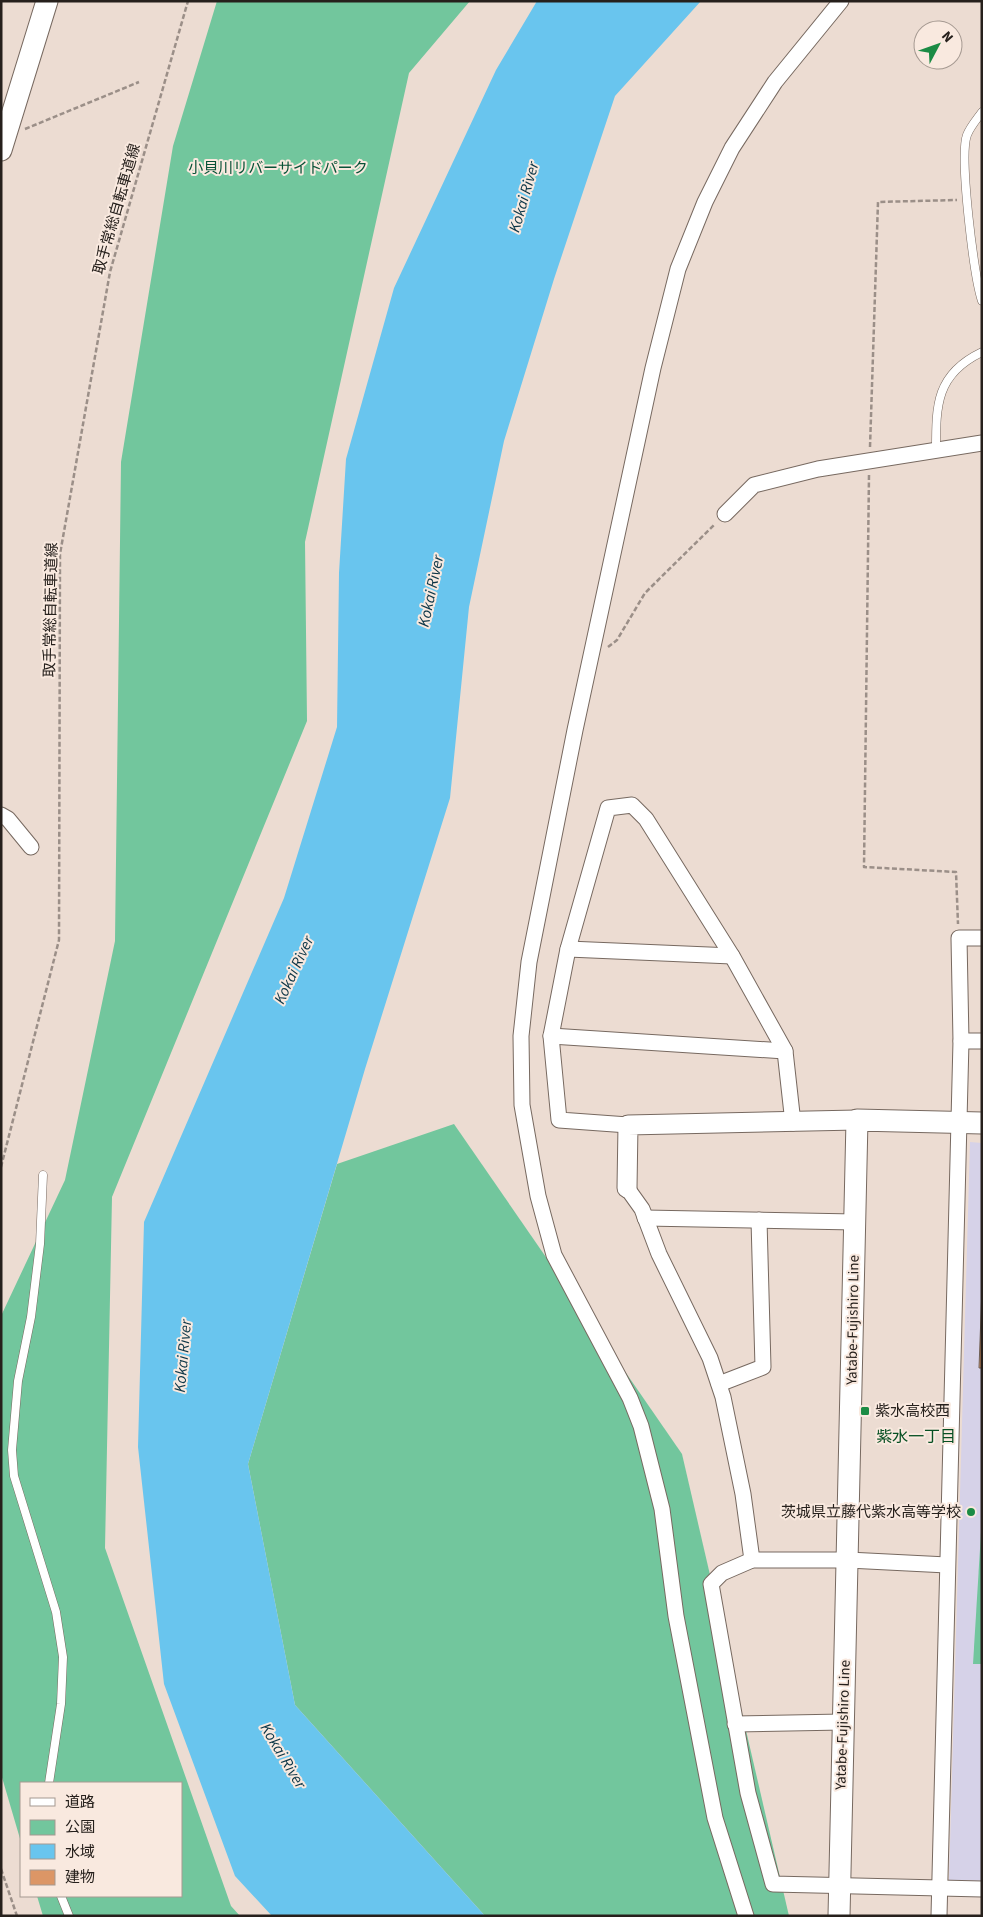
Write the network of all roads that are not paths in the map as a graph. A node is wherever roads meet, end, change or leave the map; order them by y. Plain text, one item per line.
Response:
1 (47, 1) edge
2 (841, 1) edge
3 (982, 112) edge
4 (2, 142) edge
5 (982, 301) edge
6 (982, 352) edge
7 (982, 443) edge
8 (936, 450) junction
9 (725, 514) road end
10 (1, 815) edge
11 (31, 847) dead end
12 (982, 938) edge
13 (568, 949) junction
14 (732, 956) junction
15 (551, 1036) junction
16 (962, 1041) junction
17 (982, 1041) edge
18 (785, 1051) junction
19 (856, 1120) junction
20 (960, 1122) junction
21 (793, 1123) junction
22 (982, 1123) edge
23 (628, 1125) junction
24 (43, 1175) dead end
25 (627, 1188) joint
26 (645, 1218) junction
27 (759, 1220) junction
28 (855, 1222) junction
29 (719, 1384) junction
30 (752, 1560) junction
31 (848, 1560) junction
32 (947, 1565) junction
33 (843, 1722) junction
34 (735, 1724) junction
35 (49, 1782) edge
36 (839, 1885) junction
37 (940, 1889) junction
38 (982, 1889) edge
39 (60, 1897) edge
40 (69, 1916) edge
41 (746, 1916) edge
42 (839, 1916) edge
43 (939, 1916) edge

1 - 4 main road
2 - 41 street
3 - 5 lane
6 - 8 lane
7 - 8 street
8 - 9 street
10 - 11 street
12 - 16 street
13 - 14 street
13 - 14 street
13 - 15 street
14 - 18 street
15 - 18 street
15 - 23 street
16 - 17 street
16 - 20 street
18 - 21 street
19 - 20 main road
19 - 21 street
19 - 28 main road, Yatabe-Fujishiro Line
20 - 22 main road
20 - 32 street
21 - 23 street
23 - 25 street
24 - 35 lane
25 - 26 street
26 - 27 street
26 - 29 street
27 - 28 street
27 - 29 street
28 - 31 main road, Yatabe-Fujishiro Line
29 - 30 street
30 - 31 street
30 - 34 street
31 - 32 street
31 - 33 main road, Yatabe-Fujishiro Line
32 - 37 street
33 - 34 street
33 - 36 main road, Yatabe-Fujishiro Line
34 - 36 street
36 - 37 street
36 - 42 main road, Yatabe-Fujishiro Line
37 - 38 street
37 - 43 street
39 - 40 lane

